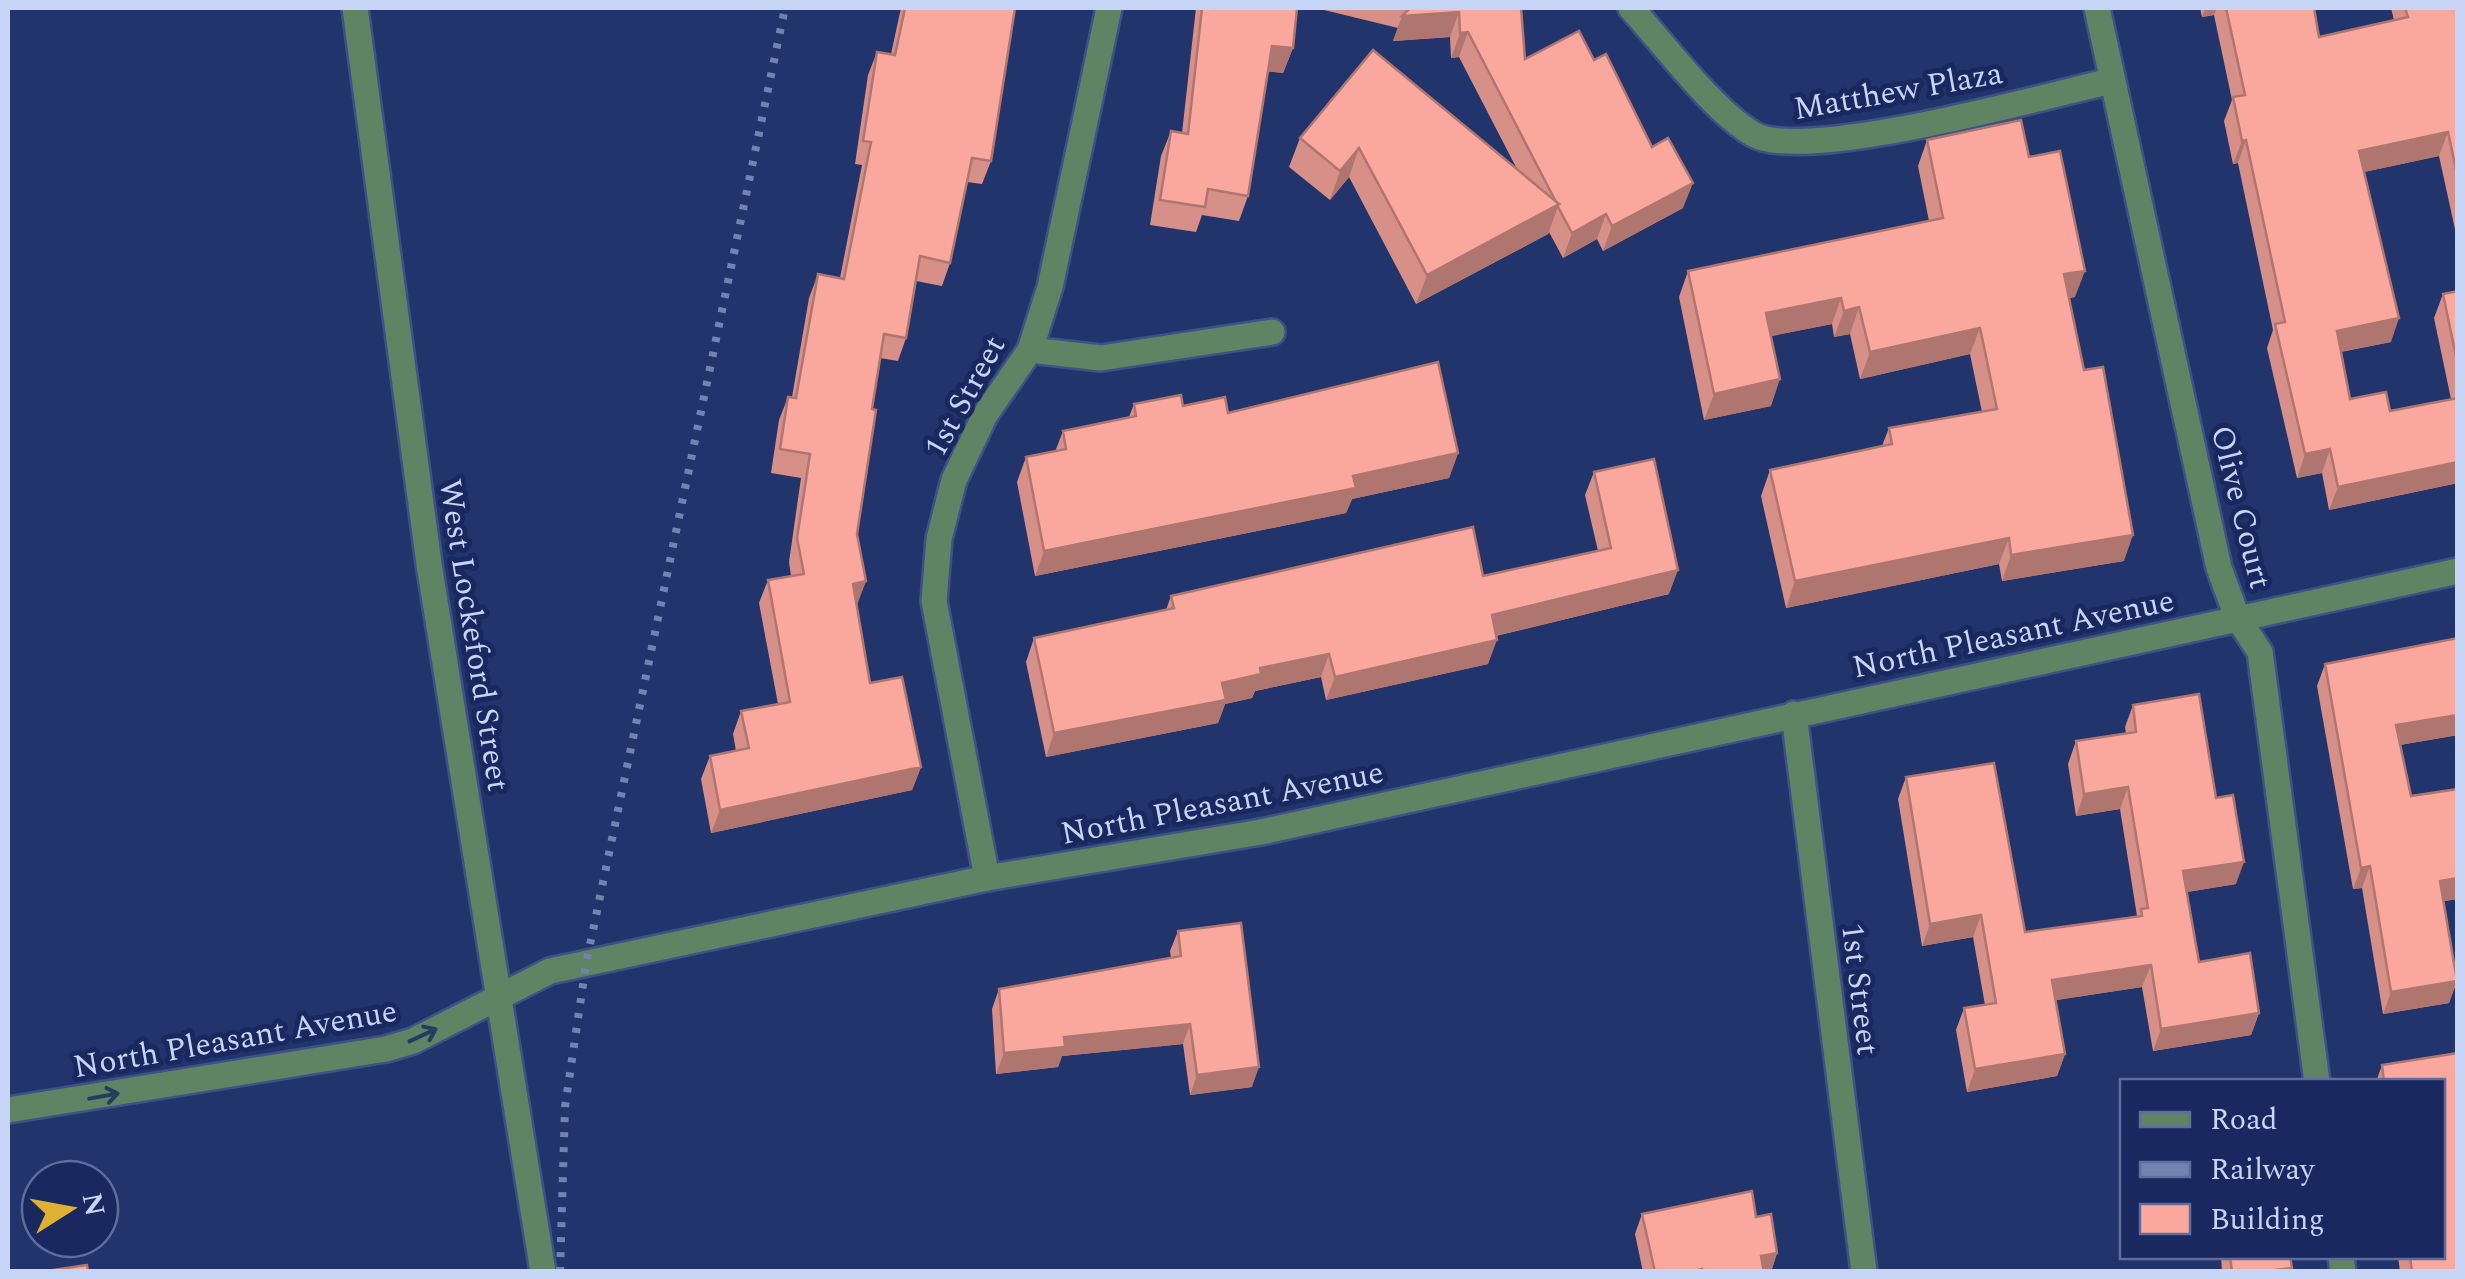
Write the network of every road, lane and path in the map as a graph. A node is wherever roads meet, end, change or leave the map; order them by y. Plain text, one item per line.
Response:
1 (354, 8) edge
2 (1109, 8) edge
3 (1631, 8) edge
4 (2098, 8) edge
5 (2111, 82) junction
6 (1272, 332) dead end
7 (1030, 350) junction
8 (2458, 572) edge
9 (2238, 617) junction
10 (1794, 714) junction
11 (987, 878) junction
12 (498, 995) junction
13 (2317, 1079) edge
14 (8, 1110) edge
15 (543, 1272) edge
16 (1864, 1272) edge

1 - 12 street, West Lockeford Street
2 - 7 street, 1st Street
3 - 5 street, Matthew Plaza
4 - 5 street, Olive Court
5 - 9 street, Olive Court
6 - 7 street
7 - 11 street, 1st Street
8 - 9 street, North Pleasant Avenue
9 - 10 street, North Pleasant Avenue
9 - 13 street, Olive Court
10 - 11 street, North Pleasant Avenue
10 - 16 street, 1st Street
11 - 12 street, North Pleasant Avenue
14 -> 12 street, North Pleasant Avenue
12 - 15 street, West Lockeford Street

